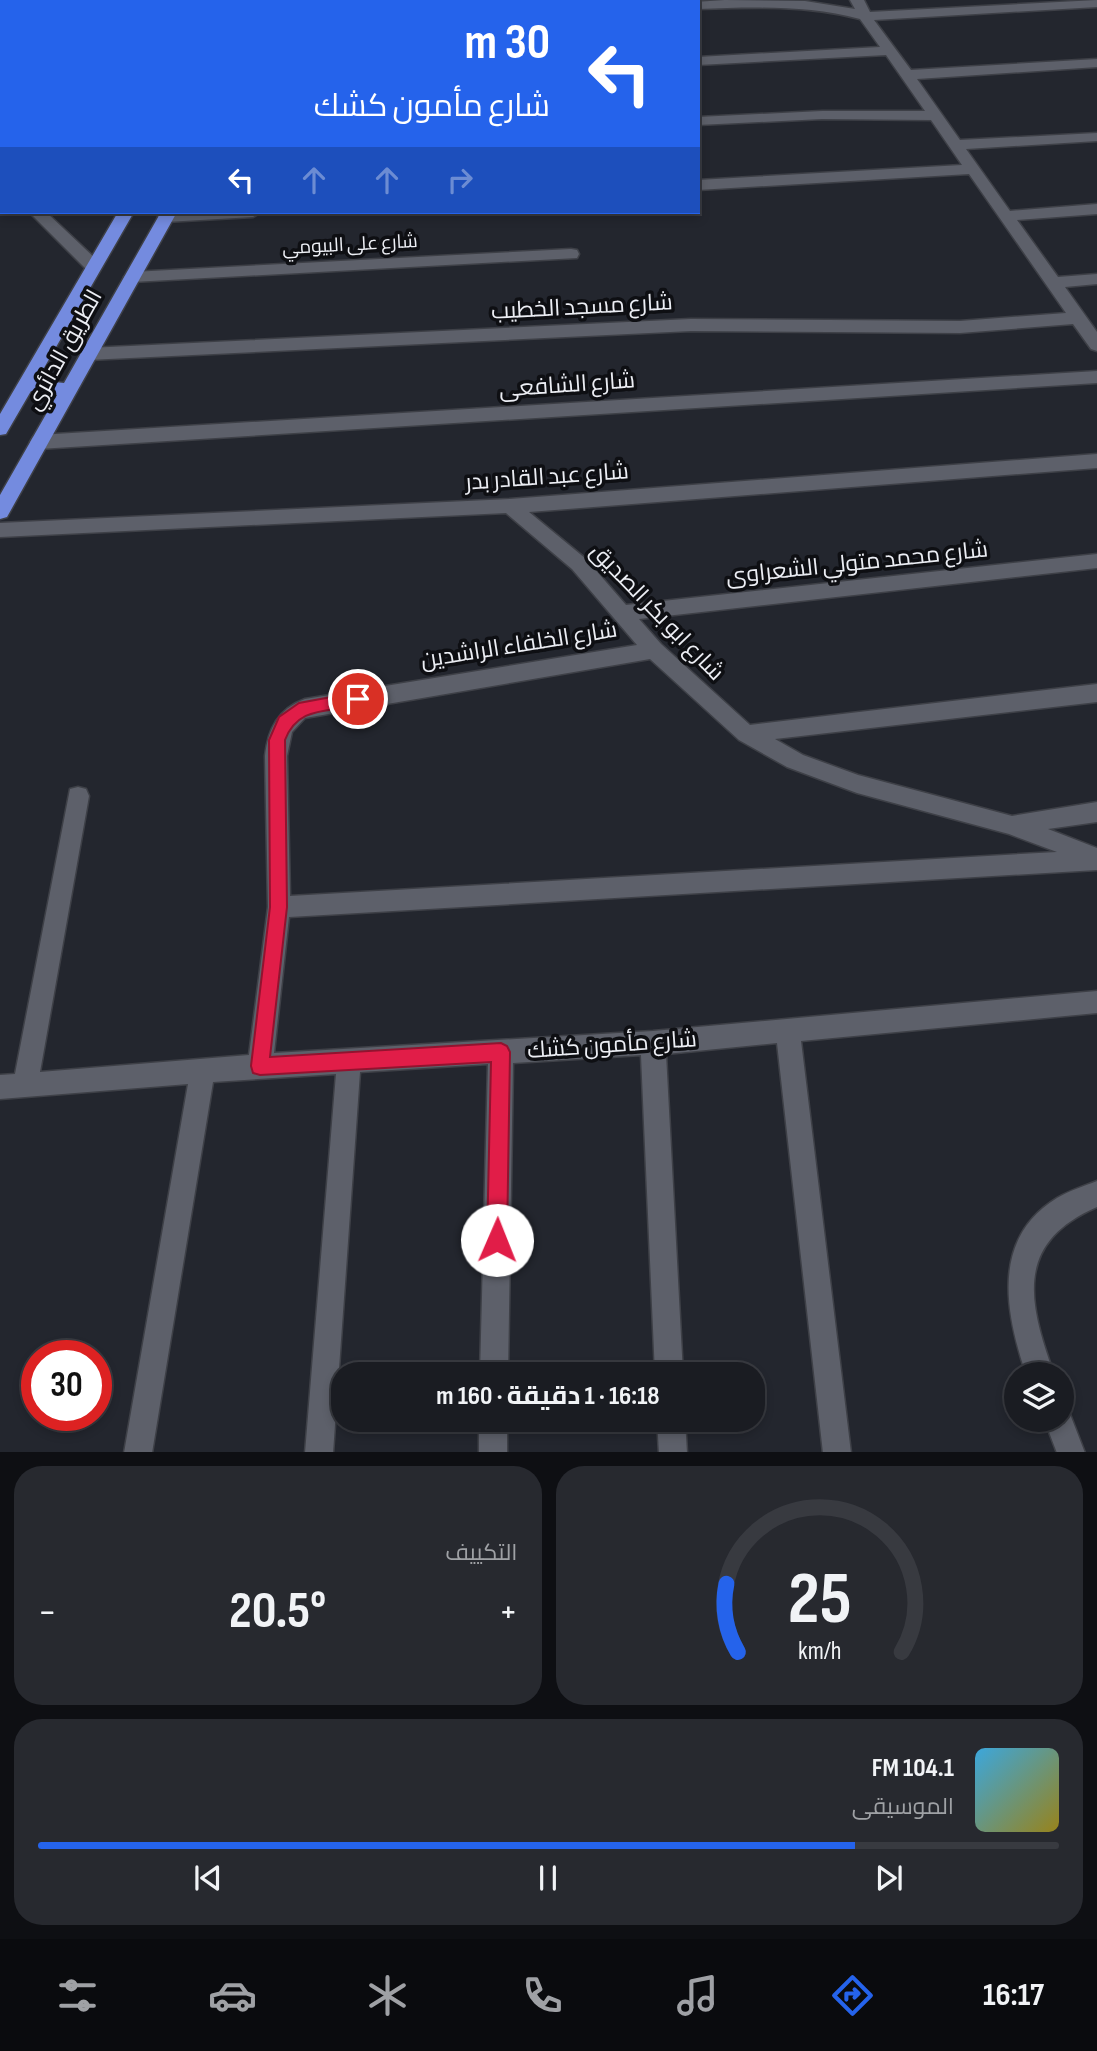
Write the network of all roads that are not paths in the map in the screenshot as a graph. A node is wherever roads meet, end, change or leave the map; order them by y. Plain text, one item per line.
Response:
1 (857, 0) edge
2 (1097, 3) edge
3 (700, 5) edge
4 (865, 16) junction
5 (890, 51) junction
6 (700, 61) edge
7 (1097, 63) edge
8 (907, 75) junction
9 (936, 116) junction
10 (700, 121) edge
11 (1097, 137) edge
12 (956, 145) junction
13 (973, 169) junction
14 (700, 186) edge
15 (1097, 209) edge
16 (39, 214) edge
17 (125, 214) edge
18 (167, 214) edge
19 (1006, 216) junction
20 (571, 254) dead end
21 (93, 267) junction
22 (132, 277) junction
23 (1097, 279) edge
24 (1051, 282) junction
25 (1078, 318) junction
26 (1097, 345) edge
27 (88, 354) junction
28 (1097, 377) edge
29 (26, 384) junction
30 (68, 390) junction
31 (0, 429) edge
32 (39, 442) junction
33 (1097, 461) edge
34 (510, 506) junction
35 (0, 512) edge
36 (0, 530) edge
37 (1097, 561) edge
38 (622, 613) junction
39 (654, 650) junction
40 (1097, 693) edge
41 (746, 734) junction
42 (78, 796) dead end
43 (1097, 812) edge
44 (1010, 825) junction
45 (1097, 858) edge
46 (279, 907) junction
47 (1097, 1002) edge
48 (788, 1032) junction
49 (653, 1043) junction
50 (501, 1052) junction
51 (349, 1061) junction
52 (260, 1066) junction
53 (203, 1071) junction
54 (25, 1085) junction
55 (0, 1087) edge
56 (1097, 1194) edge
57 (494, 1362) edge
58 (668, 1362) edge
59 (1035, 1362) edge
60 (493, 1432) edge
61 (672, 1432) edge
62 (1063, 1432) edge
63 (138, 1452) edge
64 (318, 1452) edge
65 (493, 1452) edge
66 (673, 1452) edge
67 (837, 1452) edge
68 (1071, 1452) edge

1 - 4 street
2 - 4 street
3 - 4 street
4 - 5 street
5 - 6 street
5 - 8 street
7 - 8 street
8 - 9 street
9 - 10 street
9 - 12 street
11 - 12 street
12 - 13 street
13 - 14 street
13 - 19 street
15 - 19 street
16 - 21 street
17 - 21 highway, الطريق الدائري
18 - 22 highway, الطريق الدائري
19 - 24 street
20 - 22 street, شارع على البيومي
21 - 29 highway, الطريق الدائري
22 - 27 highway, الطريق الدائري
23 - 24 street
24 - 25 street
25 - 26 street
25 - 27 street, شارع مسجد الخطيب
27 - 30 highway, الطريق الدائري
28 - 32 street, شارع الشافعى
29 - 30 highway
29 - 31 highway, الطريق الدائري
30 - 32 highway, الطريق الدائري
32 - 35 highway, الطريق الدائري
33 - 34 street, شارع عبد القادر بدر
34 - 36 street, شارع عبد القادر بدر
34 - 38 street, شارع ابو بكر الصديق
37 - 38 street, شارع محمد متولي الشعراوى
38 - 39 street, شارع ابو بكر الصديق
39 - 41 street, شارع ابو بكر الصديق
39 - 46 street, شارع الخلفاء الراشدين
40 - 41 street
41 - 44 street, شارع ابو بكر الصديق
42 - 54 street
43 - 44 street
44 - 45 street, شارع ابو بكر الصديق
45 - 46 street
46 - 52 street, شارع الخلفاء الراشدين
47 - 48 street, شارع مأمون كشك
48 - 49 street, شارع مأمون كشك
48 - 67 street
49 - 50 street, شارع مأمون كشك
49 - 58 street
50 - 51 street, شارع مأمون كشك
50 - 57 street
51 - 52 street, شارع مأمون كشك
51 - 64 street
52 - 53 street, شارع مأمون كشك
53 - 54 street, شارع مأمون كشك
53 - 63 street
54 - 55 street, شارع مأمون كشك
56 - 59 street
60 - 65 street
61 - 66 street
62 - 68 street

